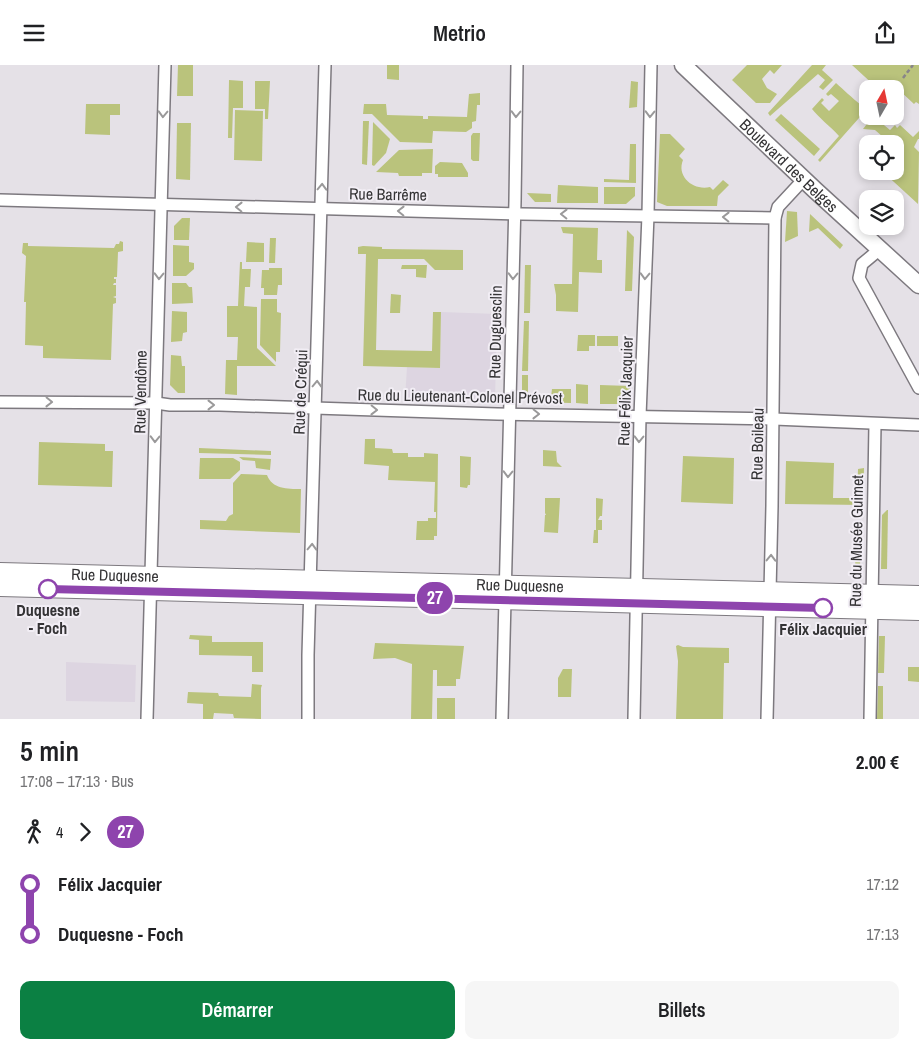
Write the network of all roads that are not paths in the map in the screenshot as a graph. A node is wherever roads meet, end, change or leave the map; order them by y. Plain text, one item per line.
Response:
1 (164, 65) edge
2 (325, 65) edge
3 (517, 65) edge
4 (651, 65) edge
5 (683, 65) edge
6 (804, 179) junction
7 (0, 200) edge
8 (161, 205) junction
9 (322, 209) junction
10 (515, 214) junction
11 (648, 215) junction
12 (775, 218) junction
13 (880, 249) junction
14 (919, 285) edge
15 (919, 388) edge
16 (0, 402) edge
17 (156, 403) junction
18 (316, 409) junction
19 (510, 414) junction
20 (640, 416) junction
21 (774, 419) junction
22 (875, 424) junction
23 (919, 425) edge
24 (0, 572) edge
25 (152, 584) junction
26 (0, 587) edge
27 (312, 588) junction
28 (505, 592) junction
29 (636, 595) junction
30 (919, 595) edge
31 (770, 599) junction
32 (871, 601) junction
33 (919, 611) edge
34 (147, 719) edge
35 (308, 719) edge
36 (502, 719) edge
37 (634, 719) edge
38 (766, 719) edge
39 (870, 719) edge

1 -> 8 street, Rue Vendôme
9 -> 2 street, Rue de Créqui
3 -> 10 street, Rue Duguesclin
4 -> 11 street, Rue Félix Jacquier
5 - 6 main road, Boulevard des Belges
6 - 12 street
6 - 13 main road, Boulevard des Belges
7 - 8 street, Rue Barrême
9 -> 8 street, Rue Barrême
8 -> 17 street, Rue Vendôme
10 -> 9 street, Rue Barrême
18 -> 9 street, Rue de Créqui
11 -> 10 street, Rue Barrême
10 -> 19 street, Rue Duguesclin
12 -> 11 street, Rue Barrême
11 -> 20 street, Rue Félix Jacquier
12 - 21 street, Rue Boileau
13 - 14 main road, Boulevard des Belges
13 - 15 street
16 -> 17 street, Rue du Lieutenant-Colonel Prévost
17 -> 18 street, Rue du Lieutenant-Colonel Prévost
17 -> 25 street, Rue Vendôme
18 -> 19 street, Rue du Lieutenant-Colonel Prévost
27 -> 18 street, Rue de Créqui
19 -> 20 street, Rue du Lieutenant-Colonel Prévost
19 -> 28 street, Rue Duguesclin
20 - 21 street, Rue du Lieutenant-Colonel Prévost
20 -> 29 street, Rue Félix Jacquier
21 - 22 street, Rue du Lieutenant-Colonel Prévost
31 -> 21 street, Rue Boileau
22 - 23 street, Rue du Lieutenant-Colonel Prévost
22 - 32 street, Rue du Musée Guimet
24 - 25 main road, Rue Duquesne
25 - 26 main road, Rue Duquesne
25 - 27 main road, Rue Duquesne
25 - 34 street, Rue Vendôme
27 - 28 main road, Rue Duquesne
27 - 35 street, Rue de Créqui
28 - 29 main road, Rue Duquesne
28 - 36 street, Rue Duguesclin
29 - 31 main road, Rue Duquesne
29 - 37 street, Rue Félix Jacquier
30 - 32 main road, Rue Duquesne
31 - 32 main road, Rue Duquesne
31 - 38 street, Rue Boileau
32 - 33 main road, Rue Duquesne
32 - 39 street, Rue du Musée Guimet

